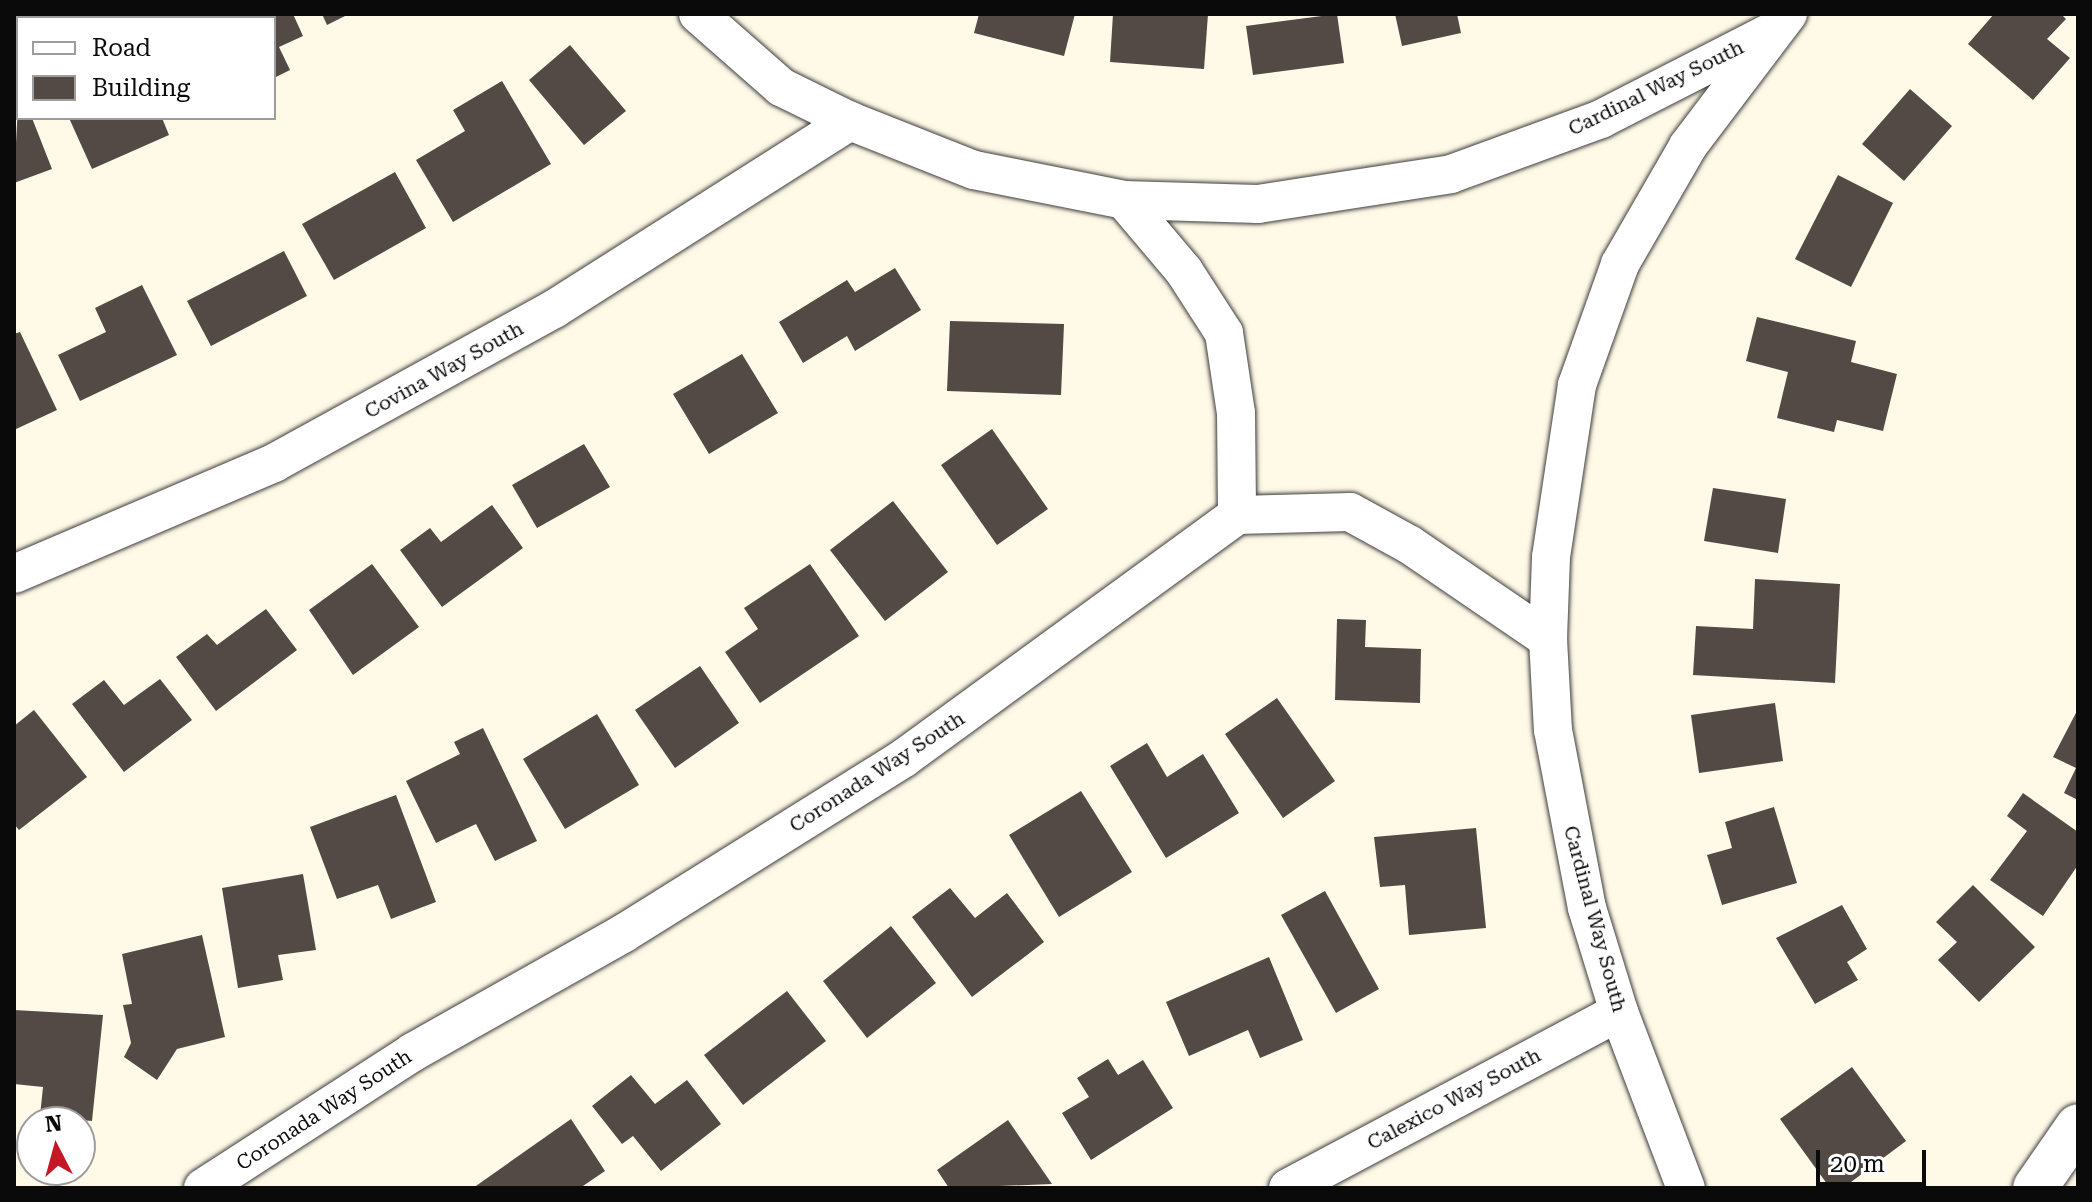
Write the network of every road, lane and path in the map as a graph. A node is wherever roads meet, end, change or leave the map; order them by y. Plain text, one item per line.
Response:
1 (698, 14) edge
2 (1778, 24) edge
3 (850, 121) junction
4 (1124, 200) junction
5 (1237, 515) junction
6 (14, 574) edge
7 (1548, 639) junction
8 (1619, 1012) junction
9 (2078, 1126) edge
10 (203, 1188) edge
11 (1288, 1188) edge
12 (1686, 1188) edge
13 (2035, 1188) edge

1 - 3 street, Cardinal Way South
2 - 4 street, Cardinal Way South
2 - 7 street, Cardinal Way South
3 - 4 street, Cardinal Way South
3 - 6 street, Covina Way South
4 - 5 street
5 - 7 street
5 - 10 street, Coronada Way South
7 - 8 street, Cardinal Way South
8 - 11 street, Calexico Way South
8 - 12 street, Cardinal Way South
9 - 13 street

